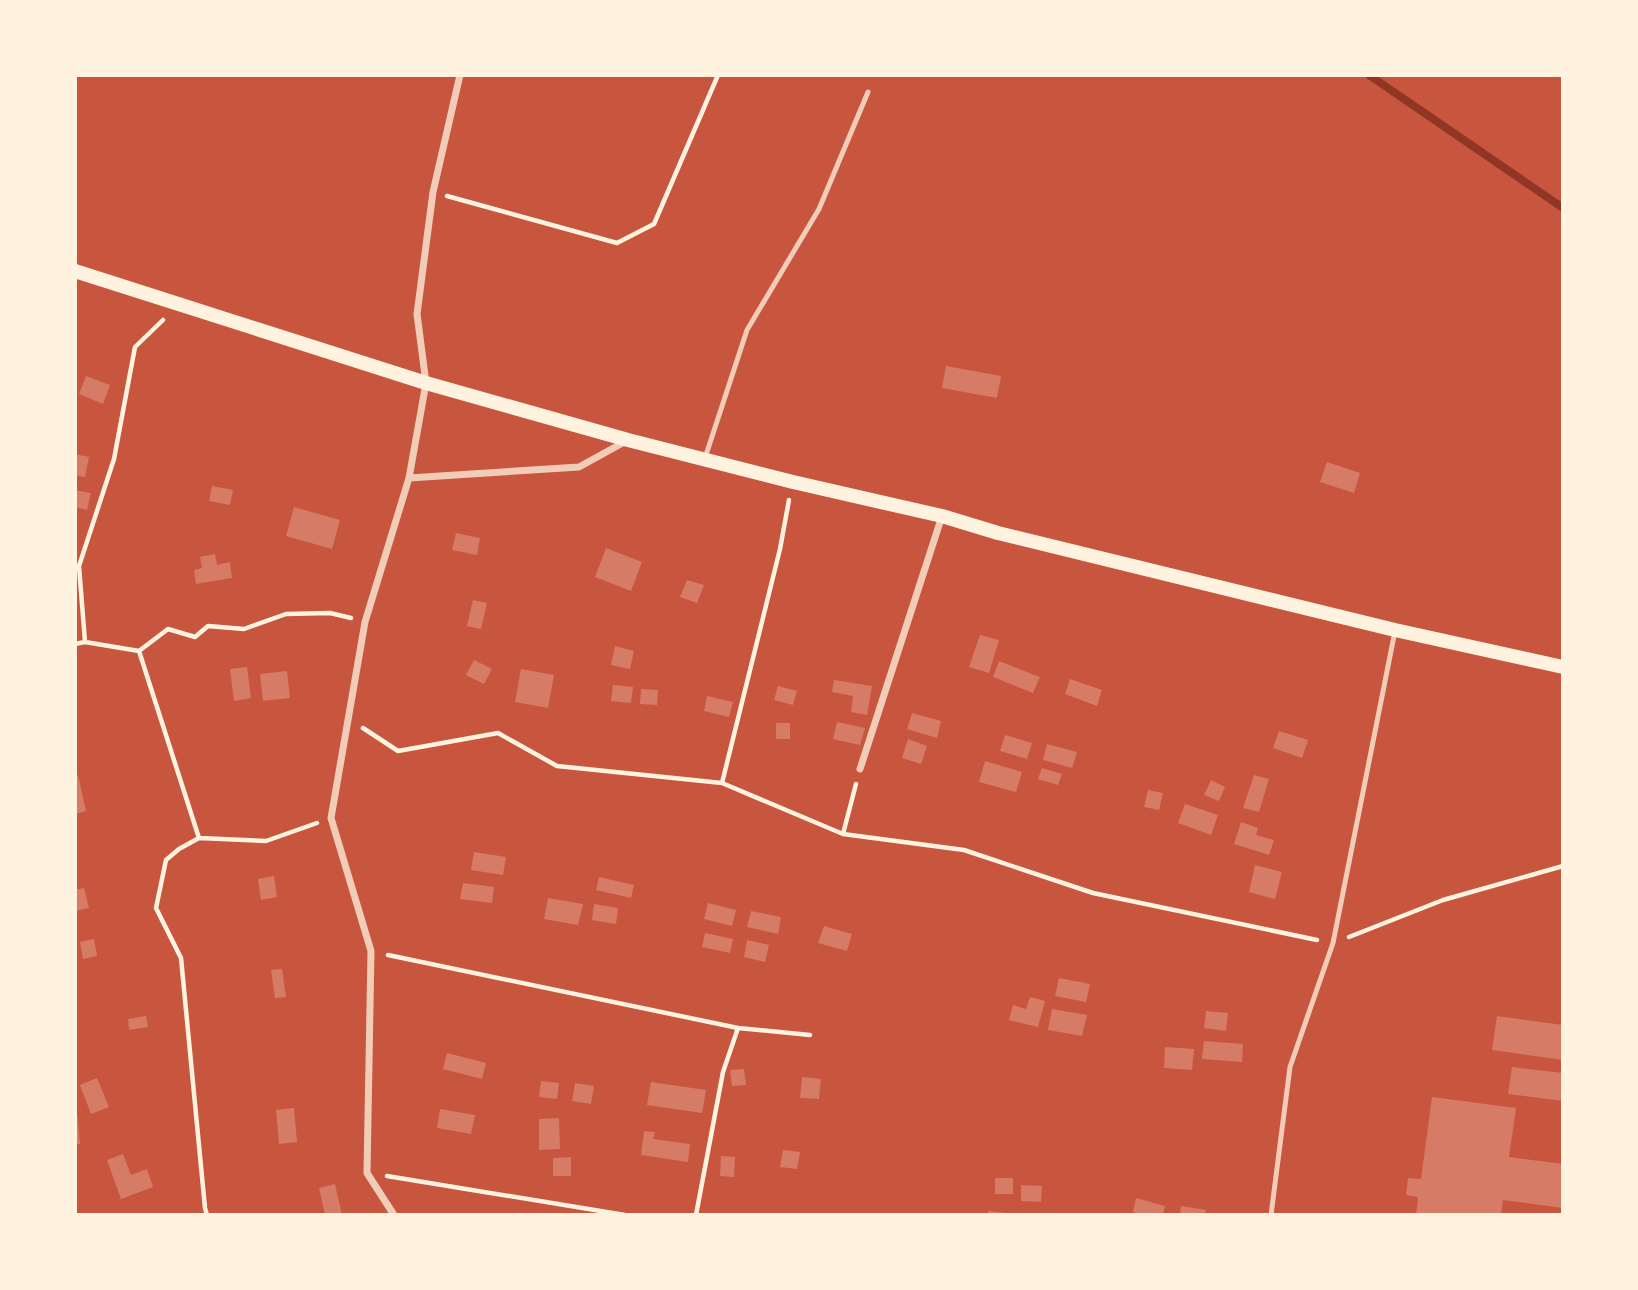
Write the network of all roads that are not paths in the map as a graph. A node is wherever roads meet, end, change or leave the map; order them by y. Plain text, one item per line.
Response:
1 (460, 75) edge
2 (869, 92) dead end
3 (75, 271) edge
4 (426, 383) junction
5 (628, 440) junction
6 (704, 460) junction
7 (409, 478) junction
8 (942, 516) junction
9 (1395, 630) junction
10 (1563, 667) edge
11 (860, 769) road end
12 (394, 1215) edge
13 (1271, 1215) edge

1 - 4 street
2 - 6 lane
3 - 4 main road
4 - 5 main road
4 - 7 street
5 - 6 main road
5 - 7 street
6 - 8 main road
7 - 12 street
8 - 9 main road
8 - 11 street
9 - 10 main road
9 - 13 lane

